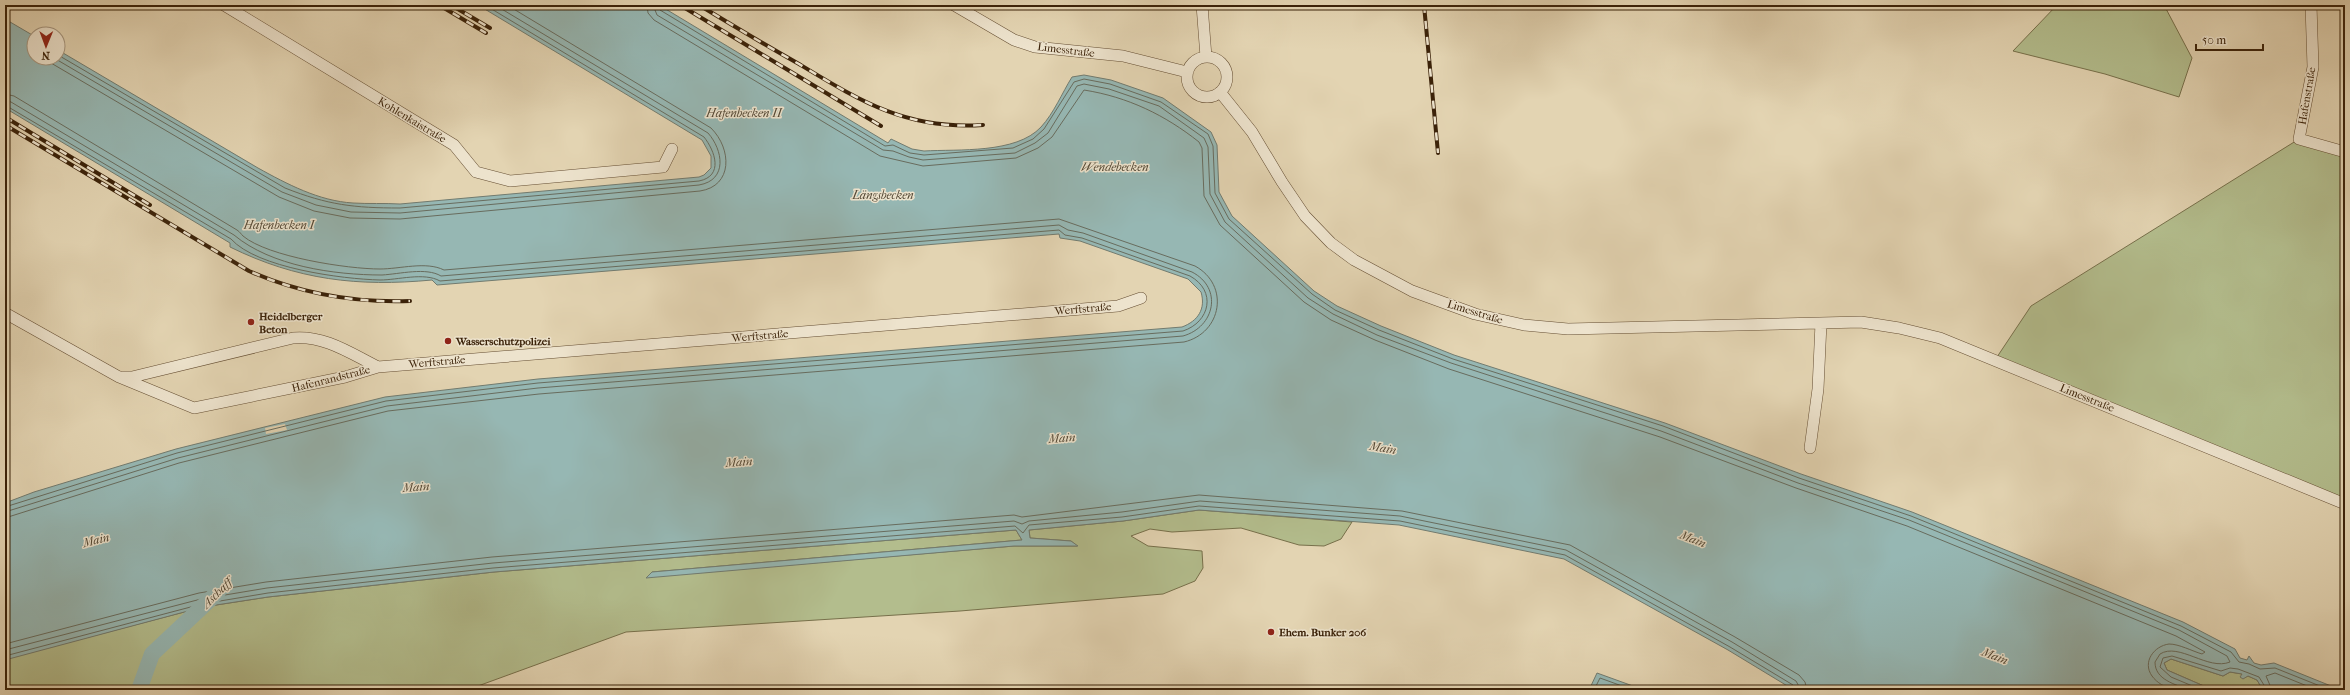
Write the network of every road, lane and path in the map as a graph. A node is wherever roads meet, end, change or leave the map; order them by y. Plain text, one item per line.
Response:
1 (224, 5) edge
2 (954, 5) edge
3 (1202, 5) edge
4 (2311, 5) edge
5 (1206, 57) junction
6 (1187, 72) junction
7 (1220, 92) junction
8 (672, 149) dead end
9 (2345, 152) edge
10 (1140, 298) dead end
11 (5, 313) edge
12 (1821, 323) junction
13 (378, 367) junction
14 (119, 377) junction
15 (1810, 448) dead end
16 (2345, 504) edge

1 - 8 street, Kohlenkaistraße
2 - 6 street, Limesstraße
3 - 5 street
4 - 9 street, Hafenstraße
5 - 6 street
5 - 7 street
6 - 7 street
7 - 12 street, Limesstraße
10 - 13 street, Werftstraße
11 - 14 street, Hafenrandstraße
12 - 15 street
12 - 16 street, Limesstraße
13 - 14 street, Hafenrandstraße
13 - 14 street, Hafenrandstraße

